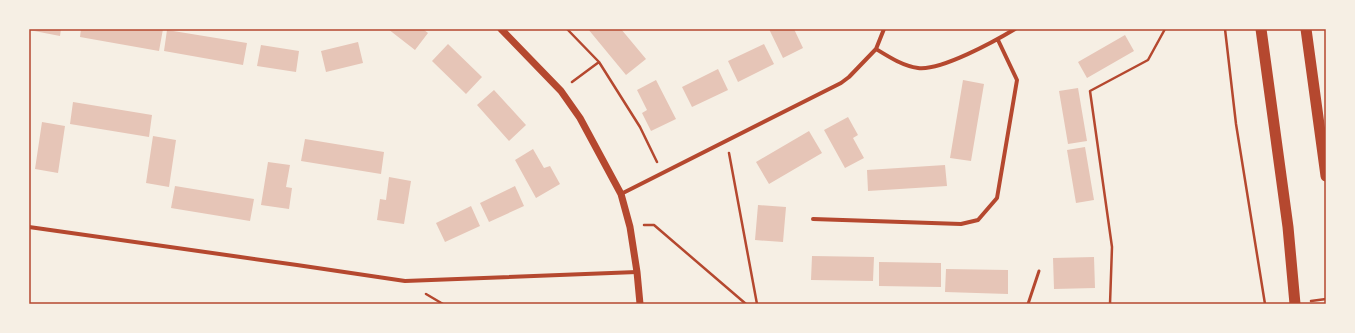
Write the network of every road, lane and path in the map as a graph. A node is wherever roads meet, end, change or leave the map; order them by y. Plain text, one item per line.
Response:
1 (501, 29) edge
2 (567, 29) edge
3 (884, 29) edge
4 (1015, 29) edge
5 (1165, 29) edge
6 (1225, 29) edge
7 (1261, 29) edge
8 (1306, 29) edge
9 (998, 40) junction
10 (876, 49) junction
11 (599, 62) junction
12 (561, 91) junction
13 (727, 141) junction
14 (662, 173) junction
15 (1326, 176) edge
16 (621, 194) junction
17 (813, 219) dead end
18 (630, 226) junction
19 (29, 227) edge
20 (1039, 271) dead end
21 (637, 272) junction
22 (640, 304) edge
23 (746, 304) edge
24 (757, 304) edge
25 (1028, 304) edge
26 (1110, 304) edge
27 (1265, 304) edge
28 (1295, 304) edge

1 - 12 street
2 - 11 path
3 - 10 street
4 - 9 street
5 - 26 path
6 - 27 path
7 - 28 highway
8 - 15 highway
9 - 10 street
9 - 17 street
10 - 13 street
11 - 12 path
11 - 14 path
12 - 16 street
13 - 14 street
13 - 24 path
14 - 16 street
16 - 18 street
18 - 21 street
18 - 23 path
19 - 21 street
20 - 25 lane
21 - 22 street

